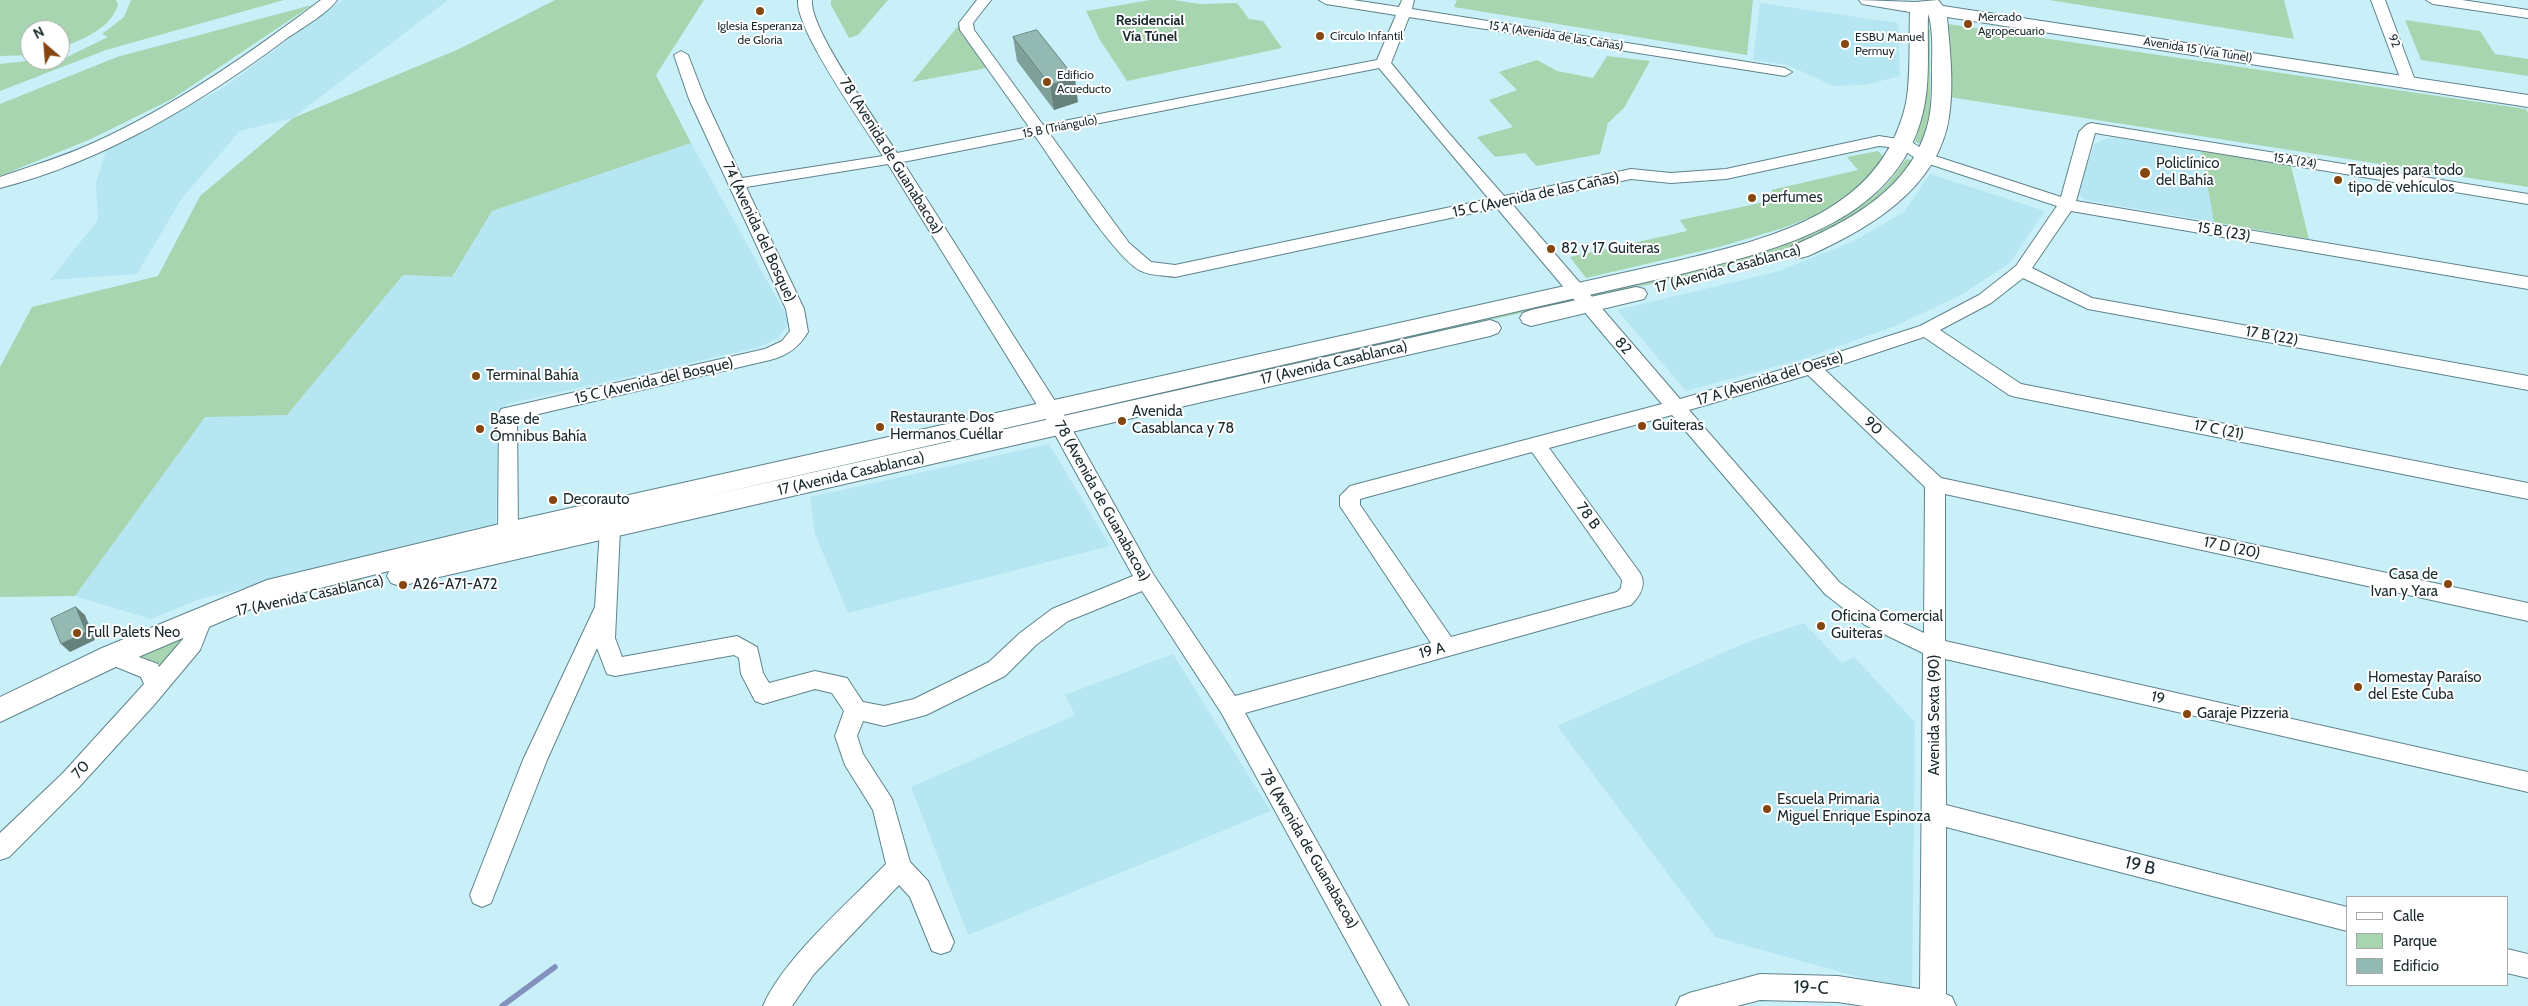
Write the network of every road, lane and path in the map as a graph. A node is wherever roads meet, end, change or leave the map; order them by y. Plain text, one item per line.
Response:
1 (330, 0) edge
2 (805, 0) edge
3 (984, 0) edge
4 (1326, 0) edge
5 (1868, 0) edge
6 (2378, 0) edge
7 (2433, 0) edge
8 (1928, 4) edge
9 (1406, 6) edge
10 (2528, 14) edge
11 (681, 56) dead end
12 (1382, 63) junction
13 (1785, 72) dead end
14 (2408, 77) junction
15 (2528, 89) edge
16 (2528, 101) edge
17 (2091, 128) joint
18 (1040, 131) junction
19 (1904, 144) junction
20 (1926, 158) junction
21 (892, 159) junction
22 (0, 184) edge
23 (736, 184) junction
24 (2528, 199) edge
25 (1501, 203) junction
26 (2067, 204) junction
27 (2022, 270) junction
28 (2528, 283) edge
29 (1582, 298) junction
30 (1926, 330) junction
31 (770, 354) joint
32 (1811, 368) junction
33 (2528, 383) edge
34 (1676, 407) junction
35 (1055, 417) junction
36 (1536, 444) junction
37 (1935, 484) junction
38 (2528, 491) edge
39 (610, 529) junction
40 (508, 532) junction
41 (393, 566) junction
42 (1146, 580) junction
43 (1631, 591) joint
44 (606, 607) junction
45 (2528, 612) edge
46 (202, 617) junction
47 (1446, 647) junction
48 (1935, 648) junction
49 (112, 656) junction
50 (156, 686) junction
51 (1230, 707) junction
52 (0, 710) edge
53 (856, 710) junction
54 (2528, 782) edge
55 (1934, 813) junction
56 (0, 849) edge
57 (899, 868) junction
58 (482, 895) dead end
59 (2346, 919) edge
60 (941, 942) dead end
61 (2508, 960) edge
62 (2528, 966) edge
63 (1936, 1005) edge
64 (776, 1006) edge
65 (1396, 1006) edge
66 (1689, 1006) edge

1 - 22 street
2 - 21 street, 78 (Avenida de Guanabacoa)
3 - 18 street, 15 C (Avenida de las Cañas)
4 - 9 street, 15 A (Avenida de las Cañas)
5 - 8 main road, Avenida 15 (Vía Túnel)
6 - 14 street, 92
7 - 10 street
8 - 14 main road, Avenida 15 (Vía Túnel)
8 - 19 main road, 17 (Avenida Casablanca)
8 - 20 main road, 17 (Avenida Casablanca)
9 - 12 street
9 - 13 street, 15 A (Avenida de las Cañas)
11 - 23 street, 74 (Avenida del Bosque)
12 - 18 street, 15 B (Triángulo)
12 - 25 street, 82
14 - 15 main road, Avenida 15 (Vía Túnel)
14 - 16 main road, Avenida 15 (Vía Túnel)
17 - 24 street, 15 A (24)
17 - 26 street, 17 A (Avenida del Oeste)
18 - 21 street, 15 B (Triángulo)
18 - 25 street, 15 C (Avenida de las Cañas)
19 - 20 street, 15 C (Avenida de las Cañas)
19 - 25 street, 15 C (Avenida de las Cañas)
19 - 29 main road, 17 (Avenida Casablanca)
20 - 26 street, 15 B (23)
20 - 29 main road, 17 (Avenida Casablanca)
21 - 23 street, 15 B (Triángulo)
21 - 35 street, 78 (Avenida de Guanabacoa)
23 - 31 street, 74 (Avenida del Bosque)
25 - 29 street, 82
26 - 27 street, 17 A (Avenida del Oeste)
26 - 28 street, 15 B (23)
27 - 30 street, 17 A (Avenida del Oeste)
27 - 33 street, 17 B (22)
29 - 34 street, 82
29 - 35 main road, 17 (Avenida Casablanca)
30 - 32 street, 17 A (Avenida del Oeste)
30 - 38 street, 17 C (21)
31 - 40 street, 15 C (Avenida del Bosque)
32 - 34 street, 17 A (Avenida del Oeste)
32 - 37 street, 90
34 - 36 street, 17 A (Avenida del Oeste)
34 - 48 street, 82
35 - 39 main road, 17 (Avenida Casablanca)
35 - 40 main road, 17 (Avenida Casablanca)
35 - 42 street, 78 (Avenida de Guanabacoa)
36 - 43 street, 78 B
36 - 47 street, 17 A (Avenida del Oeste)
37 - 45 street, 17 D (20)
37 - 48 street, Avenida Sexta (90)
39 - 41 main road, 17 (Avenida Casablanca)
39 - 44 street
40 - 41 main road, 17 (Avenida Casablanca)
41 - 46 main road, 17 (Avenida Casablanca)
42 - 51 street, 78 (Avenida de Guanabacoa)
42 - 53 street
43 - 47 street, 19 A
44 - 53 street
44 - 58 street
46 - 49 main road, 17 (Avenida Casablanca)
46 - 50 street, 70
47 - 51 street, 19 A
48 - 54 street, 19
48 - 55 street, Avenida Sexta (90)
49 - 50 street
49 - 52 main road, 17 (Avenida Casablanca)
50 - 56 street, 70
51 - 65 street, 78 (Avenida de Guanabacoa)
53 - 57 street
55 - 59 street, 19 B
55 - 63 street, Avenida Sexta (90)
57 - 60 street
57 - 64 street
61 - 62 street
63 - 66 street, 19-C

